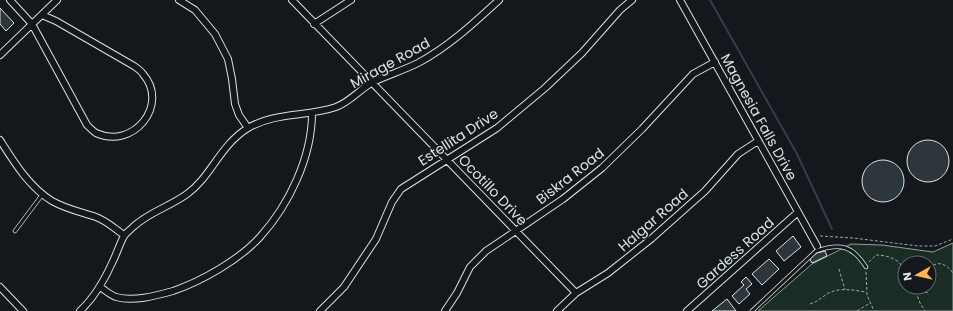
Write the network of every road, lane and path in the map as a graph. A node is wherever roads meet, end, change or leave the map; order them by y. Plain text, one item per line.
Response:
1 (10, 0) edge
2 (57, 0) edge
3 (179, 0) edge
4 (292, 0) edge
5 (351, 0) edge
6 (499, 0) edge
7 (632, 0) edge
8 (680, 0) edge
9 (42, 15) junction
10 (32, 24) junction
11 (314, 24) junction
12 (0, 55) edge
13 (715, 62) junction
14 (373, 82) junction
15 (312, 114) junction
16 (248, 128) junction
17 (0, 140) edge
18 (758, 141) junction
19 (447, 160) junction
20 (43, 193) junction
21 (798, 212) junction
22 (516, 230) junction
23 (15, 231) dead end
24 (124, 235) junction
25 (811, 235) junction
26 (953, 239) edge
27 (817, 246) dead end
28 (897, 261) edge
29 (937, 263) edge
30 (866, 267) junction
31 (839, 269) dead end
32 (953, 273) edge
33 (0, 287) edge
34 (100, 287) junction
35 (845, 290) junction
36 (866, 292) junction
37 (576, 293) junction
38 (917, 295) edge
39 (870, 303) junction
40 (810, 304) dead end
41 (23, 311) edge
42 (80, 311) edge
43 (320, 311) edge
44 (445, 311) edge
45 (557, 311) edge
46 (687, 311) edge
47 (752, 311) edge
48 (857, 311) edge
49 (874, 311) edge
50 (925, 311) edge

1 - 10 street
2 - 9 street
3 - 16 street
4 - 11 street, Ocotillo Drive
5 - 11 street
6 - 14 street, Mirage Road
7 - 19 street, Estellita Drive
8 - 13 street, Magnesia Falls Drive
9 - 10 street
9 - 10 street
10 - 12 street
11 - 14 street, Ocotillo Drive
13 - 18 street, Magnesia Falls Drive
13 - 22 street, Biskra Road
14 - 15 street, Mirage Road
14 - 19 street, Ocotillo Drive
15 - 16 street, Mirage Road
15 - 34 street
16 - 24 street, Mirage Road
17 - 20 street
18 - 21 street, Magnesia Falls Drive
18 - 37 street, Halgar Road
19 - 22 street, Ocotillo Drive
19 - 43 street, Estellita Drive
20 - 23 lane
20 - 24 street
21 - 25 street, Magnesia Falls Drive
21 - 46 street, Gardess Road
22 - 37 street, Ocotillo Drive
22 - 44 street, Biskra Road
24 - 34 street, Mirage Road
25 - 26 path
25 - 27 street, Magnesia Falls Drive
28 - 30 path
29 - 32 path
30 - 36 path
30 - 47 lane
31 - 35 path
33 - 41 street
34 - 42 street, Mirage Road
35 - 36 path
35 - 40 path
36 - 39 path
37 - 45 street, Halgar Road
38 - 50 path
39 - 48 path
39 - 49 path

